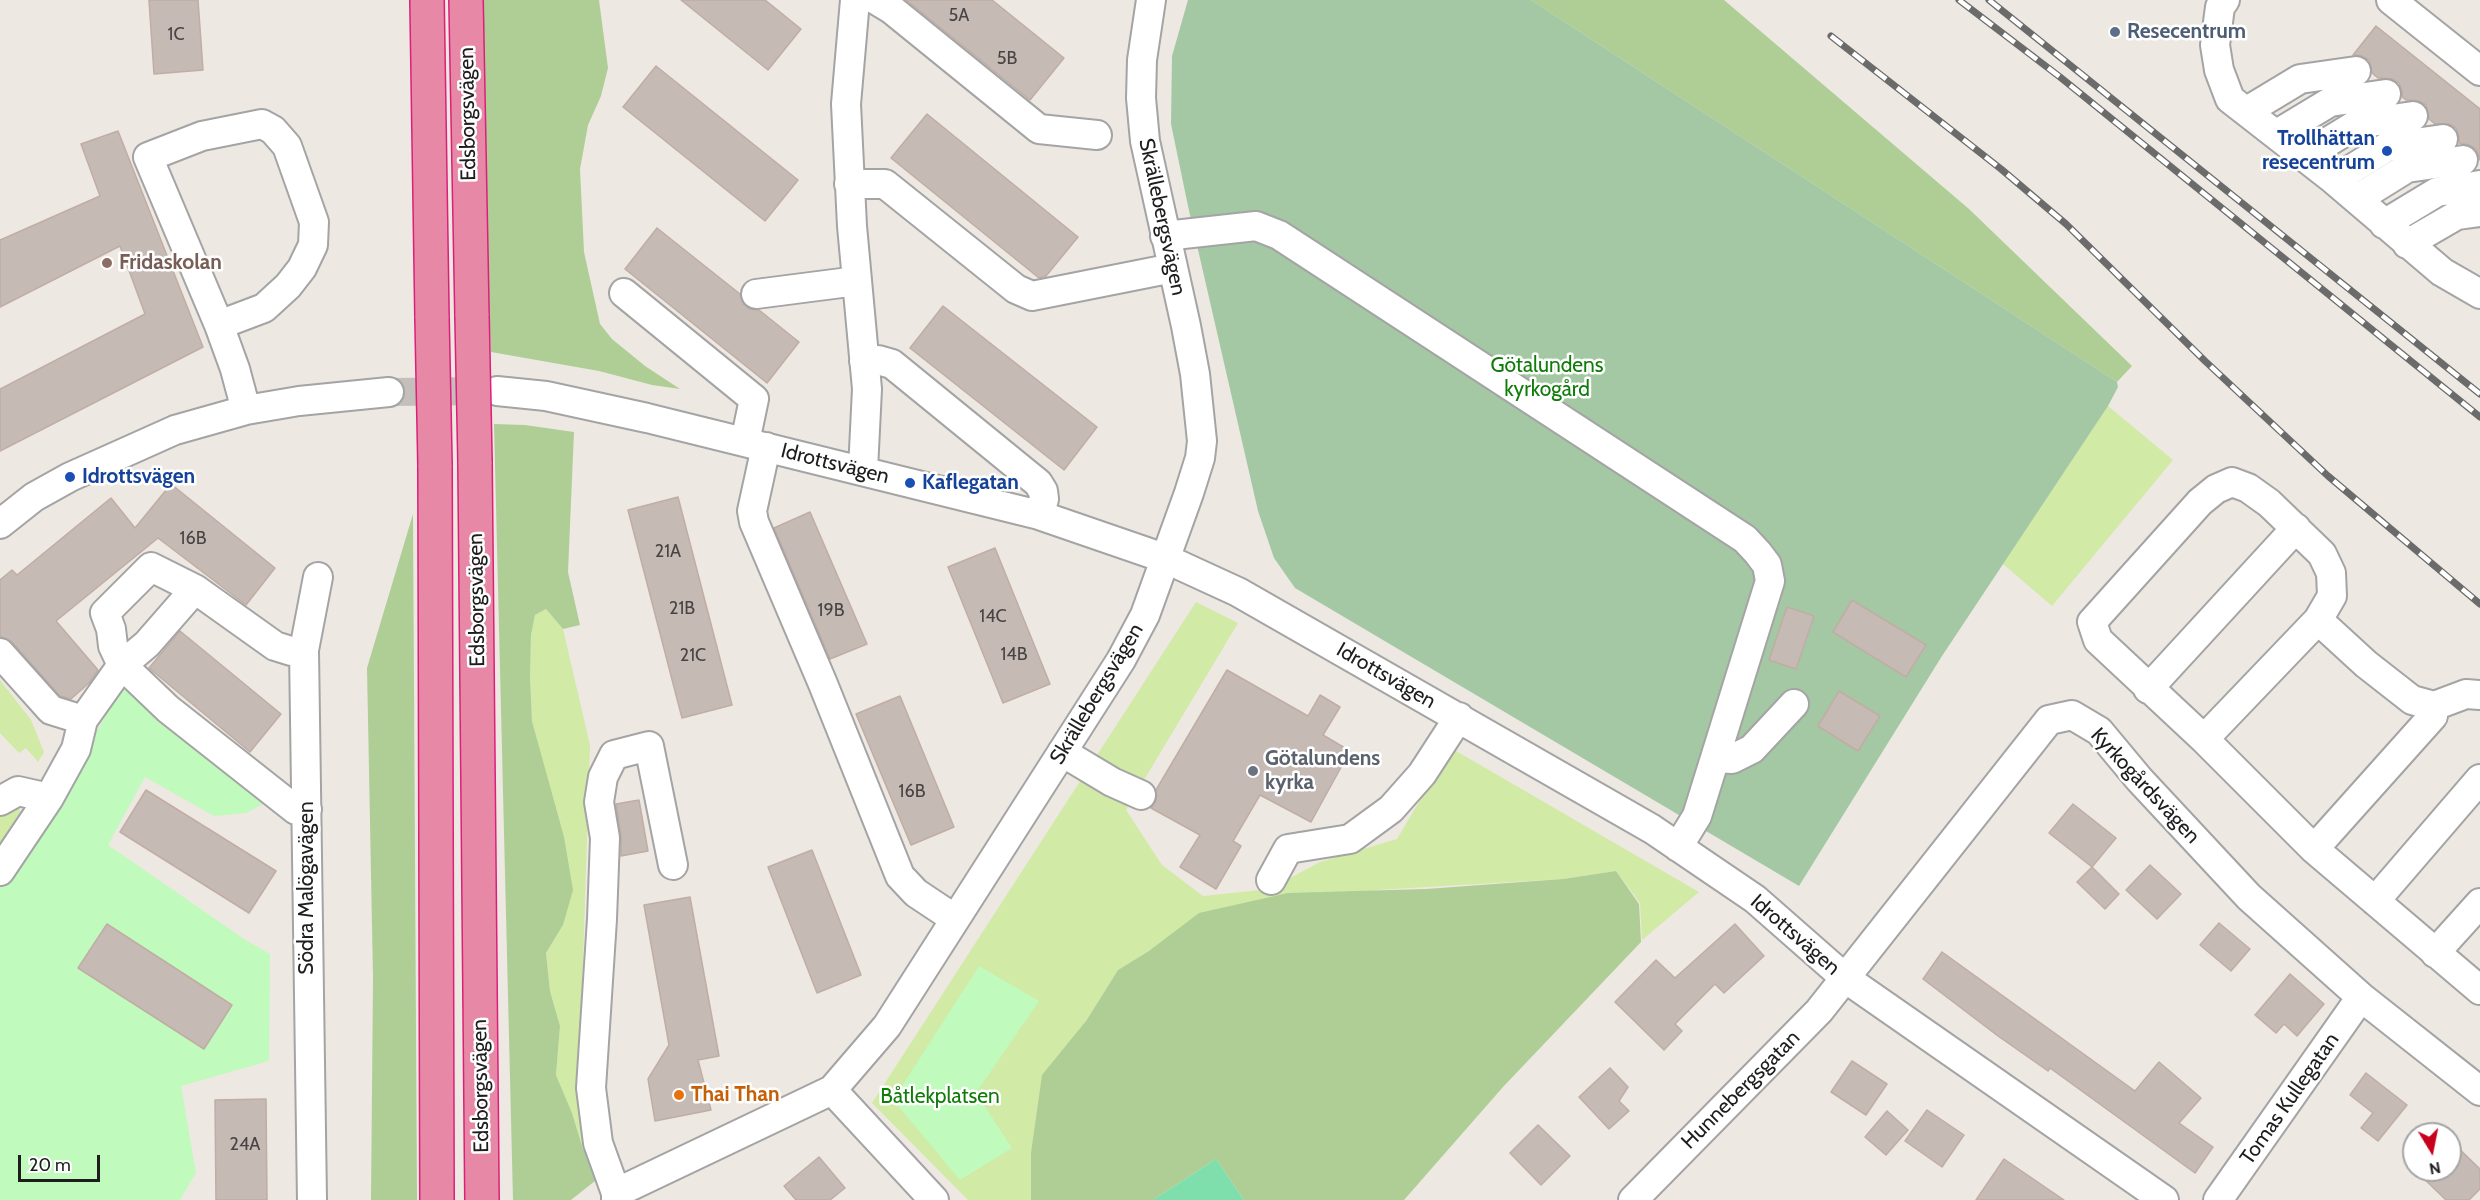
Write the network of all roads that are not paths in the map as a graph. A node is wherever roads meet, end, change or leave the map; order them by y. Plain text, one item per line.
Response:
1 (427, 0) edge
2 (466, 0) edge
3 (855, 0) edge
4 (876, 0) edge
5 (1151, 0) edge
6 (2391, 0) edge
7 (2217, 2) edge
8 (2356, 71) dead end
9 (2480, 71) edge
10 (2386, 94) dead end
11 (2247, 111) junction
12 (2413, 116) dead end
13 (2277, 134) junction
14 (1097, 135) dead end
15 (2443, 139) dead end
16 (2305, 156) junction
17 (2463, 160) dead end
18 (2334, 180) junction
19 (849, 184) junction
20 (2480, 185) edge
21 (2357, 199) junction
22 (2480, 212) edge
23 (2384, 224) junction
24 (1165, 236) junction
25 (2407, 244) junction
26 (1173, 268) junction
27 (857, 281) junction
28 (624, 294) dead end
29 (756, 294) dead end
30 (2480, 294) edge
31 (219, 325) junction
32 (864, 362) junction
33 (497, 391) tunnel mouth
34 (389, 392) tunnel mouth
35 (246, 410) junction
36 (756, 444) junction
37 (863, 471) junction
38 (1039, 515) junction
39 (0, 524) edge
40 (2296, 528) junction
41 (1164, 558) junction
42 (318, 577) dead end
43 (195, 589) junction
44 (2318, 620) junction
45 (304, 650) junction
46 (0, 653) edge
47 (122, 665) junction
48 (2148, 689) junction
49 (2480, 696) edge
50 (1794, 704) dead end
51 (2434, 705) junction
52 (1459, 717) junction
53 (84, 720) junction
54 (2204, 739) junction
55 (1062, 752) junction
56 (1715, 758) junction
57 (2480, 779) edge
58 (1141, 795) dead end
59 (49, 798) junction
60 (0, 801) edge
61 (307, 809) junction
62 (1678, 847) junction
63 (2314, 849) junction
64 (673, 865) dead end
65 (0, 871) edge
66 (1271, 880) dead end
67 (2375, 901) junction
68 (2480, 903) edge
69 (955, 919) junction
70 (2435, 953) junction
71 (1845, 978) junction
72 (2480, 990) edge
73 (2361, 997) junction
74 (832, 1090) junction
75 (2480, 1091) edge
76 (1647, 1195) edge
77 (616, 1197) edge
78 (312, 1200) edge
79 (437, 1200) edge
80 (483, 1200) edge
81 (934, 1200) edge
82 (2164, 1200) edge
83 (2218, 1200) edge

1 - 79 highway, Edsborgsvägen, bridge
2 - 80 highway, Edsborgsvägen, bridge
3 - 19 street
4 - 14 street
5 - 24 street, Skrällebergsvägen
6 - 9 street
7 - 11 street
8 - 11 street
10 - 13 street
11 - 13 street
12 - 16 street
13 - 16 street
15 - 18 street
16 - 18 street
17 - 21 street
18 - 21 street
19 - 26 street
19 - 27 street
20 - 23 street
21 - 23 street
22 - 25 street
23 - 25 street
24 - 26 street, Skrällebergsvägen
24 - 56 street
25 - 30 street
26 - 41 street, Skrällebergsvägen
27 - 29 street
27 - 32 street
28 - 36 street
31 - 31 street
31 - 35 street
32 - 37 street
32 - 38 street
33 - 36 street, Idrottsvägen
34 - 35 street
35 - 39 street
36 - 37 street, Idrottsvägen
36 - 69 street
37 - 38 street, Idrottsvägen
38 - 41 street, Idrottsvägen
40 - 44 street
40 - 48 street
40 - 48 street
41 - 52 street, Idrottsvägen
41 - 55 street, Skrällebergsvägen
42 - 45 street, Södra Malögavägen
43 - 45 street
43 - 47 street
43 - 47 street
44 - 51 street
44 - 54 street
45 - 61 street, Södra Malögavägen
46 - 53 street
47 - 53 street
47 - 61 street
48 - 54 street
49 - 51 street
50 - 56 street
51 - 63 street
52 - 62 street, Idrottsvägen
52 - 66 street
53 - 59 street
54 - 63 street
55 - 58 street
55 - 69 street, Skrällebergsvägen
56 - 62 street
57 - 67 street
59 - 60 street
59 - 65 street
61 - 78 street, Södra Malögavägen
62 - 71 street, Idrottsvägen
63 - 67 street
64 - 77 street
67 - 70 street
68 - 70 street
69 - 74 street, Skrällebergsvägen
70 - 72 street
71 - 73 street, Kyrkogårdsvägen
71 - 76 street, Hunnebergsgatan
71 - 82 street, Idrottsvägen
73 - 75 street, Kyrkogårdsvägen
73 - 83 street, Tomas Kullegatan
74 - 77 street, Skrällebergsvägen
74 - 81 street

